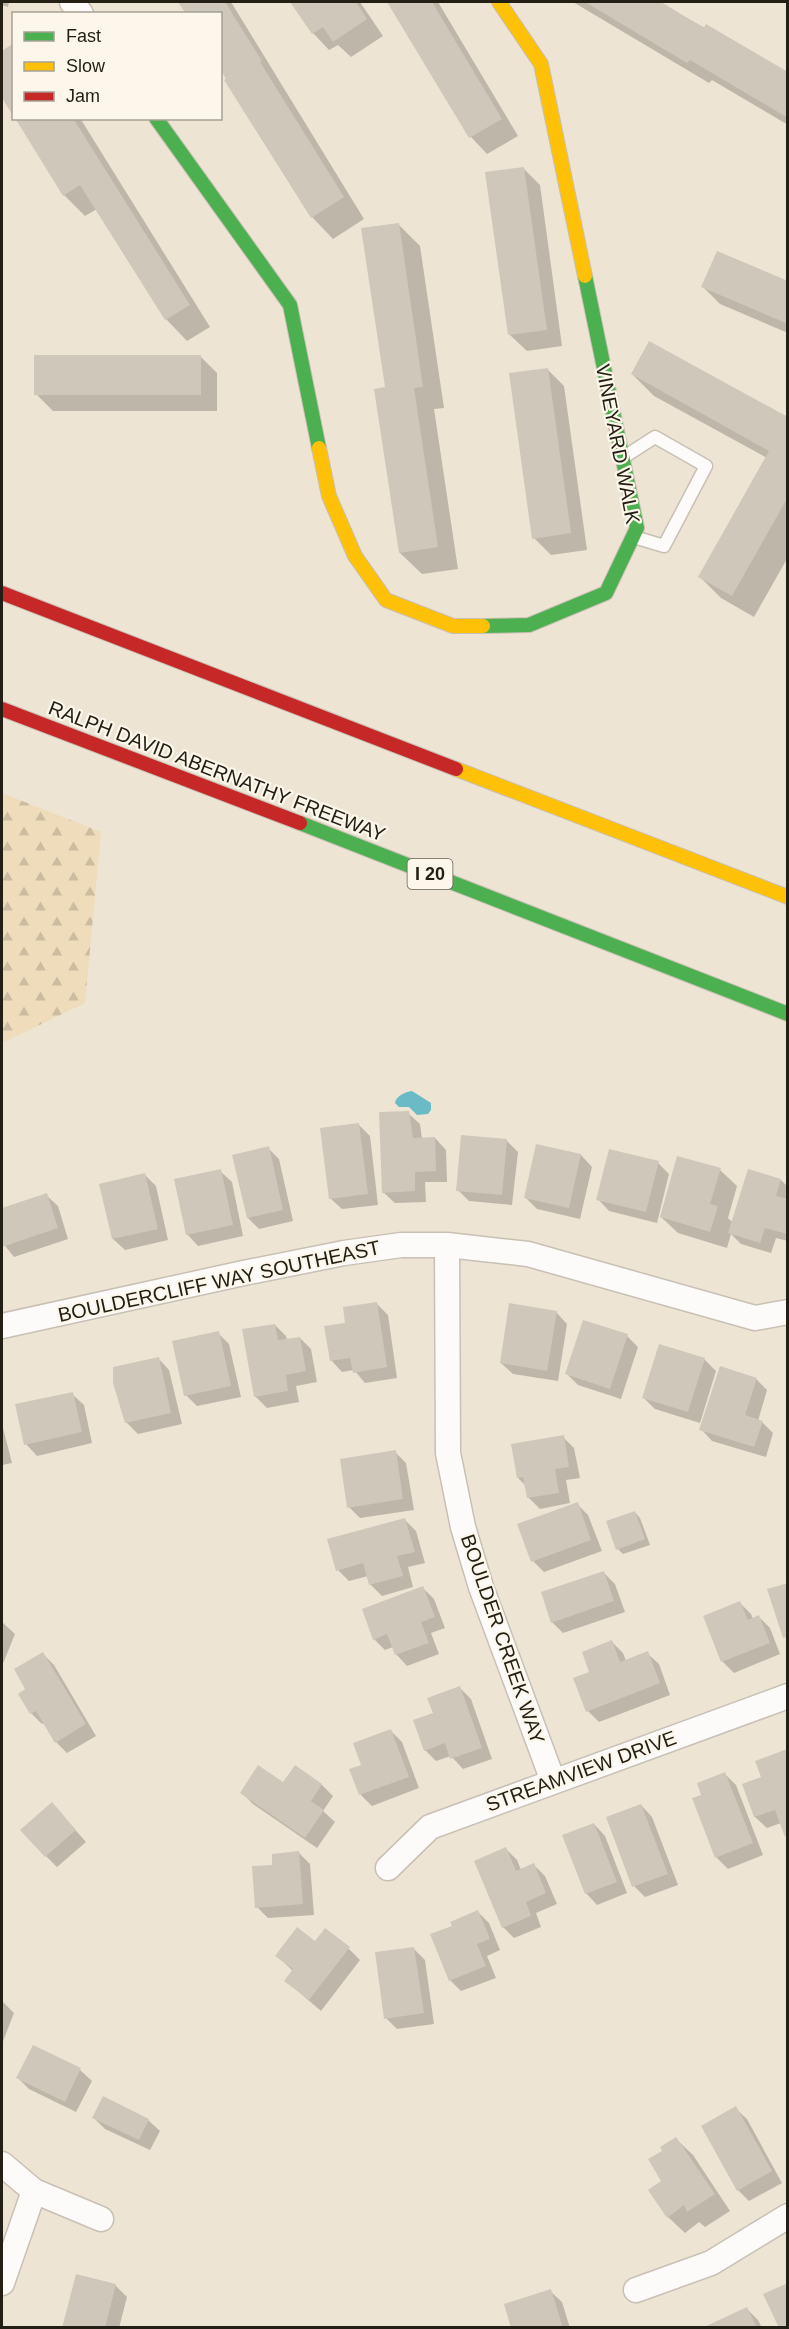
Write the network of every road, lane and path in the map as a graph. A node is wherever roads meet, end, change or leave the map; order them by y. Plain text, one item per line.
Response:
1 (499, 2) edge
2 (157, 120) edge
3 (622, 458) junction
4 (633, 537) junction
5 (2, 593) edge
6 (2, 709) edge
7 (788, 897) edge
8 (788, 1014) edge
9 (447, 1245) junction
10 (788, 1312) edge
11 (2, 1326) edge
12 (788, 1696) edge
13 (553, 1780) junction
14 (388, 1868) dead end
15 (2, 2164) edge
16 (34, 2192) junction
17 (788, 2216) edge
18 (101, 2219) dead end
19 (2, 2283) edge
20 (636, 2290) dead end

1 - 3 main road, VINEYARD WALK
2 - 4 main road, VINEYARD WALK
3 - 4 main road, VINEYARD WALK
3 - 4 lane
5 - 7 main road
6 - 8 main road, RALPH DAVID ABERNATHY FREEWAY / I 20
9 - 10 street, BOULDERCLIFF WAY SOUTHEAST
9 - 11 street, BOULDERCLIFF WAY SOUTHEAST
9 - 13 street, BOULDER CREEK WAY
12 - 13 street, STREAMVIEW DRIVE
13 - 14 street, STREAMVIEW DRIVE
15 - 16 street
16 - 18 street
16 - 19 street
17 - 20 street

